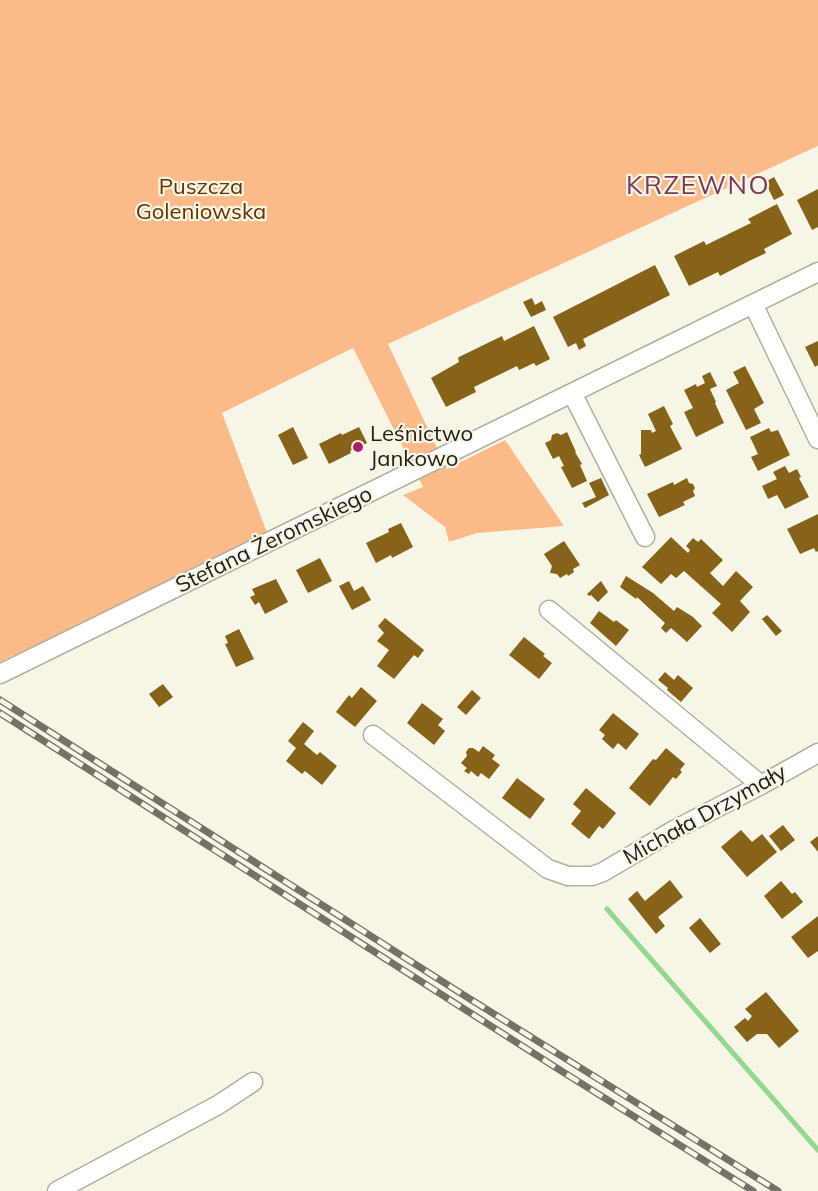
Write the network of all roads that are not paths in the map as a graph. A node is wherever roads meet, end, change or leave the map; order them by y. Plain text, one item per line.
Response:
1 (818, 272) edge
2 (753, 304) junction
3 (572, 393) junction
4 (818, 439) edge
5 (645, 537) dead end
6 (549, 610) dead end
7 (0, 674) edge
8 (373, 735) dead end
9 (818, 753) edge
10 (761, 785) junction
11 (253, 1083) dead end
12 (57, 1191) edge

1 - 2 street, Stefana Żeromskiego
2 - 3 street, Stefana Żeromskiego
2 - 4 street
3 - 5 street
3 - 7 street, Stefana Żeromskiego
6 - 10 street
8 - 10 street, Michała Drzymały
9 - 10 street, Michała Drzymały
11 - 12 street

